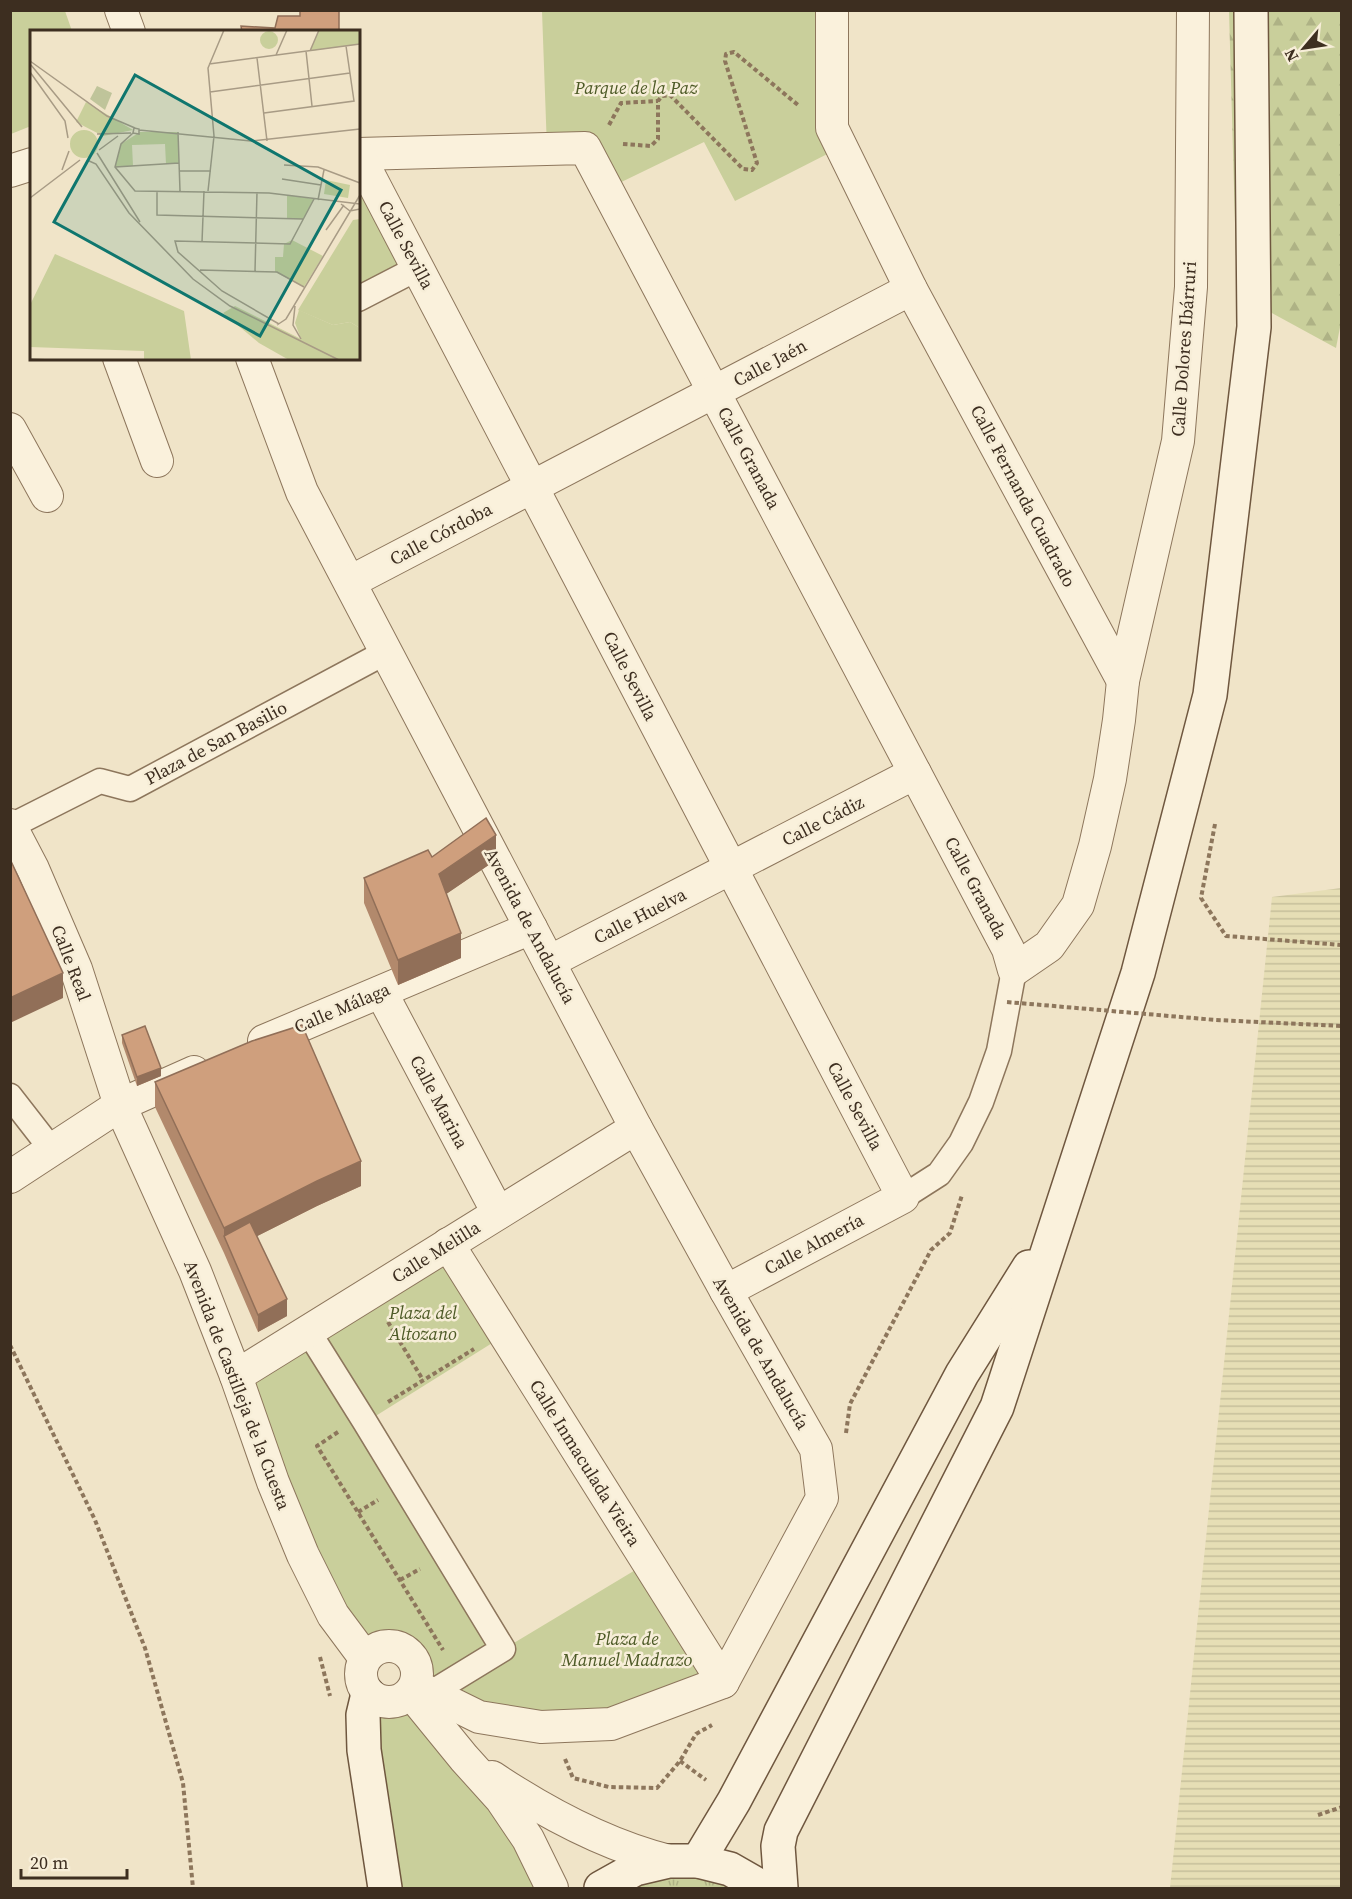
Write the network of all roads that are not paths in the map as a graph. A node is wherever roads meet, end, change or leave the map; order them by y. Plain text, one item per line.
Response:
1 (121, 10) edge
2 (832, 10) edge
3 (1193, 10) edge
4 (1251, 10) edge
5 (128, 30) edge
6 (360, 154) edge
7 (360, 158) edge
8 (30, 165) edge
9 (10, 171) edge
10 (418, 268) junction
11 (911, 289) junction
12 (360, 298) edge
13 (120, 360) edge
14 (253, 360) edge
15 (714, 392) junction
16 (10, 429) edge
17 (157, 461) dead end
18 (533, 487) junction
19 (46, 496) dead end
20 (350, 582) junction
21 (386, 652) junction
22 (1123, 681) junction
23 (915, 773) junction
24 (11, 826) edge
25 (730, 869) junction
26 (531, 928) junction
27 (549, 962) junction
28 (1014, 970) junction
29 (381, 992) junction
30 (10, 1096) edge
31 (120, 1105) junction
32 (636, 1128) junction
33 (52, 1150) junction
34 (10, 1178) edge
35 (903, 1197) junction
36 (498, 1213) junction
37 (1056, 1224) junction
38 (447, 1244) junction
39 (726, 1292) junction
40 (308, 1331) junction
41 (236, 1376) junction
42 (365, 1658) junction
43 (723, 1682) junction
44 (419, 1691) junction
45 (368, 1694) junction
46 (464, 1758) junction
47 (683, 1861) junction
48 (385, 1888) edge
49 (552, 1888) edge
50 (601, 1888) edge
51 (763, 1888) edge
52 (781, 1888) edge

1 - 5 street
2 - 11 street, Calle Fernanda Cuadrado
3 - 22 street, Calle Dolores Ibárruri
4 - 37 main road
6 - 15 street, Calle Granada
7 - 10 street, Calle Sevilla
8 - 9 street
10 - 12 street
10 - 18 street, Calle Sevilla
11 - 15 street, Calle Jaén
11 - 22 street, Calle Fernanda Cuadrado
13 - 17 street
14 - 20 street, Avenida de Andalucía
15 - 18 street, Calle Jaén
15 - 23 street, Calle Granada
16 - 19 street
18 - 20 street, Calle Córdoba
18 - 25 street, Calle Sevilla
20 - 21 street, Avenida de Andalucía
21 - 24 street, Plaza de San Basilio
21 - 26 street, Avenida de Andalucía
22 - 28 street
23 - 25 street, Calle Cádiz
23 - 28 street, Calle Granada
24 - 31 street, Calle Real
25 - 27 street, Calle Huelva
25 - 35 street, Calle Sevilla
26 - 27 street, Avenida de Andalucía
26 - 29 street, Calle Málaga
27 - 32 street, Avenida de Andalucía
28 - 35 street
29 - 31 street, Calle Málaga
29 - 36 street, Calle Marina
30 - 33 street
31 - 33 street, Calle Málaga
31 - 41 street, Avenida de Castilleja de la Cuesta
32 - 36 street, Calle Melilla
32 - 39 street, Avenida de Andalucía
33 - 34 street, Calle Málaga
35 - 39 street, Calle Almería
36 - 38 street, Calle Melilla
37 - 47 main road
37 - 52 main road
38 - 40 street, Calle Melilla
38 - 43 street, Calle Inmaculada Vieira
39 - 43 street, Avenida de Andalucía
40 - 41 street, Calle Melilla
40 - 44 street
41 - 42 street, Avenida de Castilleja de la Cuesta
42 - 44 street
42 - 45 street
43 - 44 street
44 - 45 street
44 - 46 street
45 - 48 main road
46 - 47 street
46 - 49 street
47 - 50 main road
47 - 51 main road

